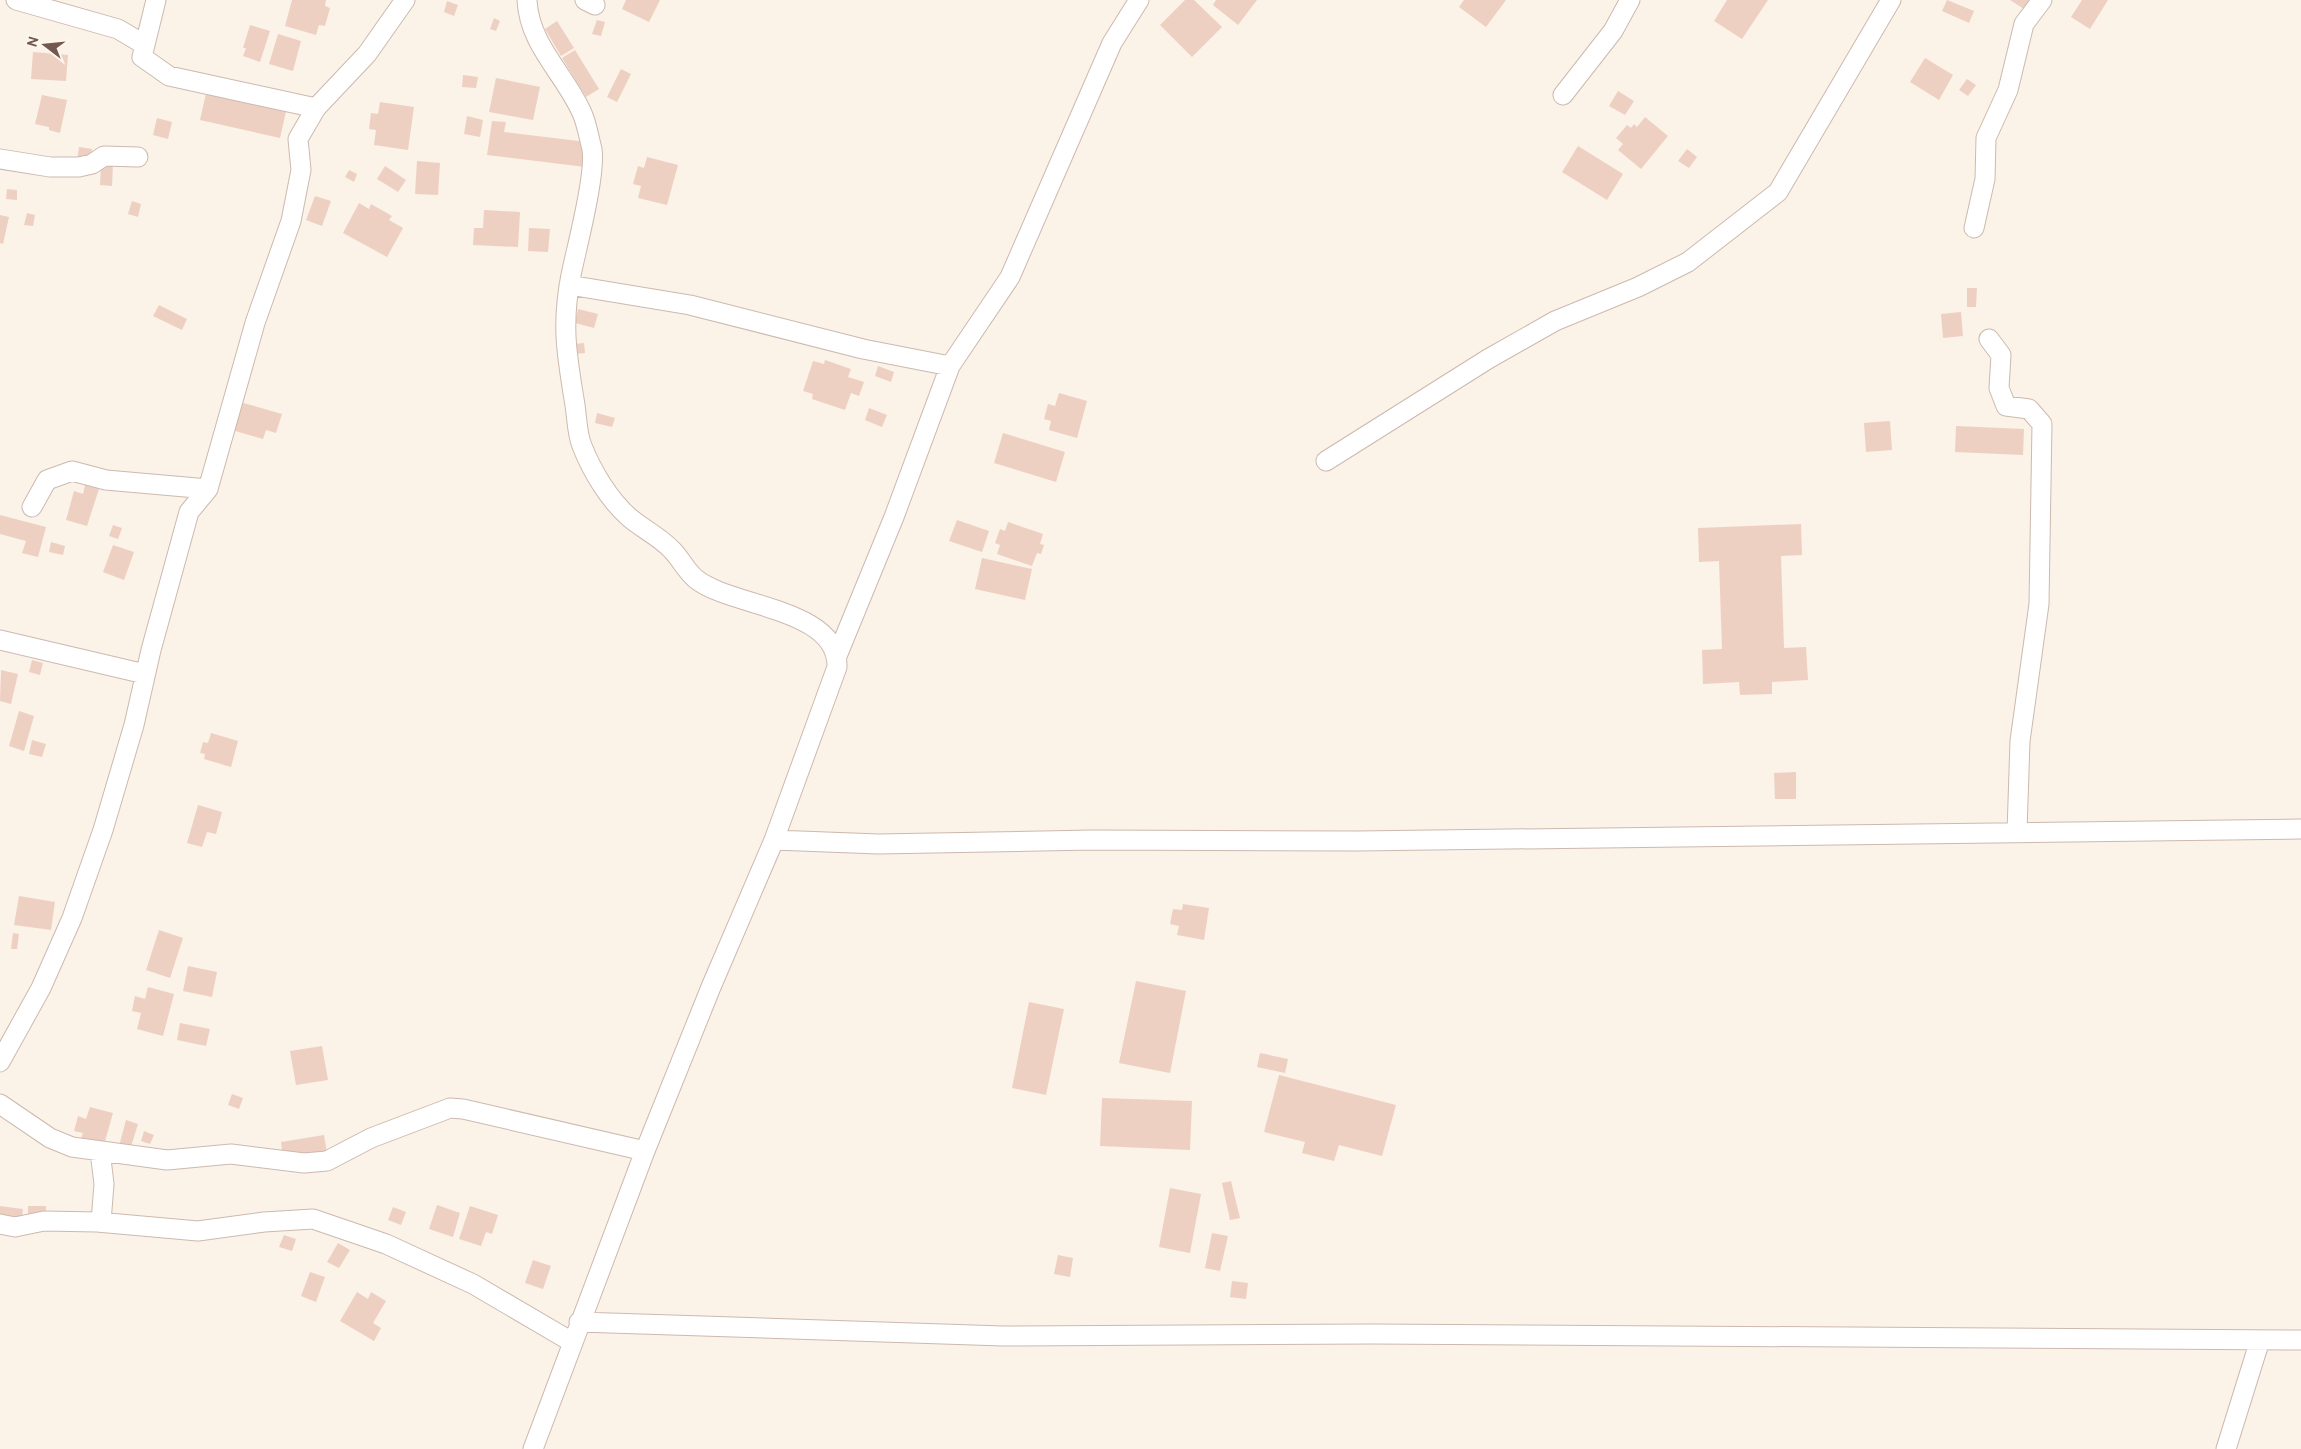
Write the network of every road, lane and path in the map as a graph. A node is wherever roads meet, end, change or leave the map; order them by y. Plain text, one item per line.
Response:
1 (16, 0) edge
2 (156, 0) edge
3 (405, 0) edge
4 (527, 0) edge
5 (1139, 0) edge
6 (1630, 0) edge
7 (1892, 0) edge
8 (2042, 0) edge
9 (145, 45) junction
10 (1563, 96) dead end
11 (316, 108) junction
12 (138, 157) dead end
13 (0, 159) edge
14 (1974, 228) dead end
15 (570, 285) junction
16 (1989, 339) dead end
17 (950, 366) junction
18 (1326, 461) dead end
19 (208, 489) junction
20 (32, 507) dead end
21 (0, 640) edge
22 (837, 656) junction
23 (146, 674) junction
24 (2301, 830) edge
25 (2017, 832) junction
26 (774, 840) junction
27 (0, 1062) edge
28 (0, 1104) edge
29 (100, 1151) junction
30 (645, 1152) junction
31 (101, 1222) junction
32 (0, 1224) edge
33 (579, 1322) junction
34 (2260, 1340) junction
35 (2301, 1340) edge
36 (572, 1342) junction
37 (533, 1449) edge
38 (2226, 1449) edge

1 - 9 street
2 - 9 street
3 - 11 street
4 - 15 street
5 - 17 street
6 - 10 street
7 - 18 street
8 - 14 street
9 - 11 street
11 - 19 street
12 - 13 street
15 - 17 street
15 - 22 street
16 - 25 street
17 - 22 street
19 - 20 street
19 - 23 street
21 - 23 street
22 - 26 street
23 - 27 street
24 - 25 street
25 - 26 street
26 - 30 street
28 - 29 street
29 - 30 street
29 - 31 street
30 - 33 street
31 - 32 street
31 - 36 street
33 - 34 street
33 - 36 street
34 - 35 street
34 - 38 street
36 - 37 street

